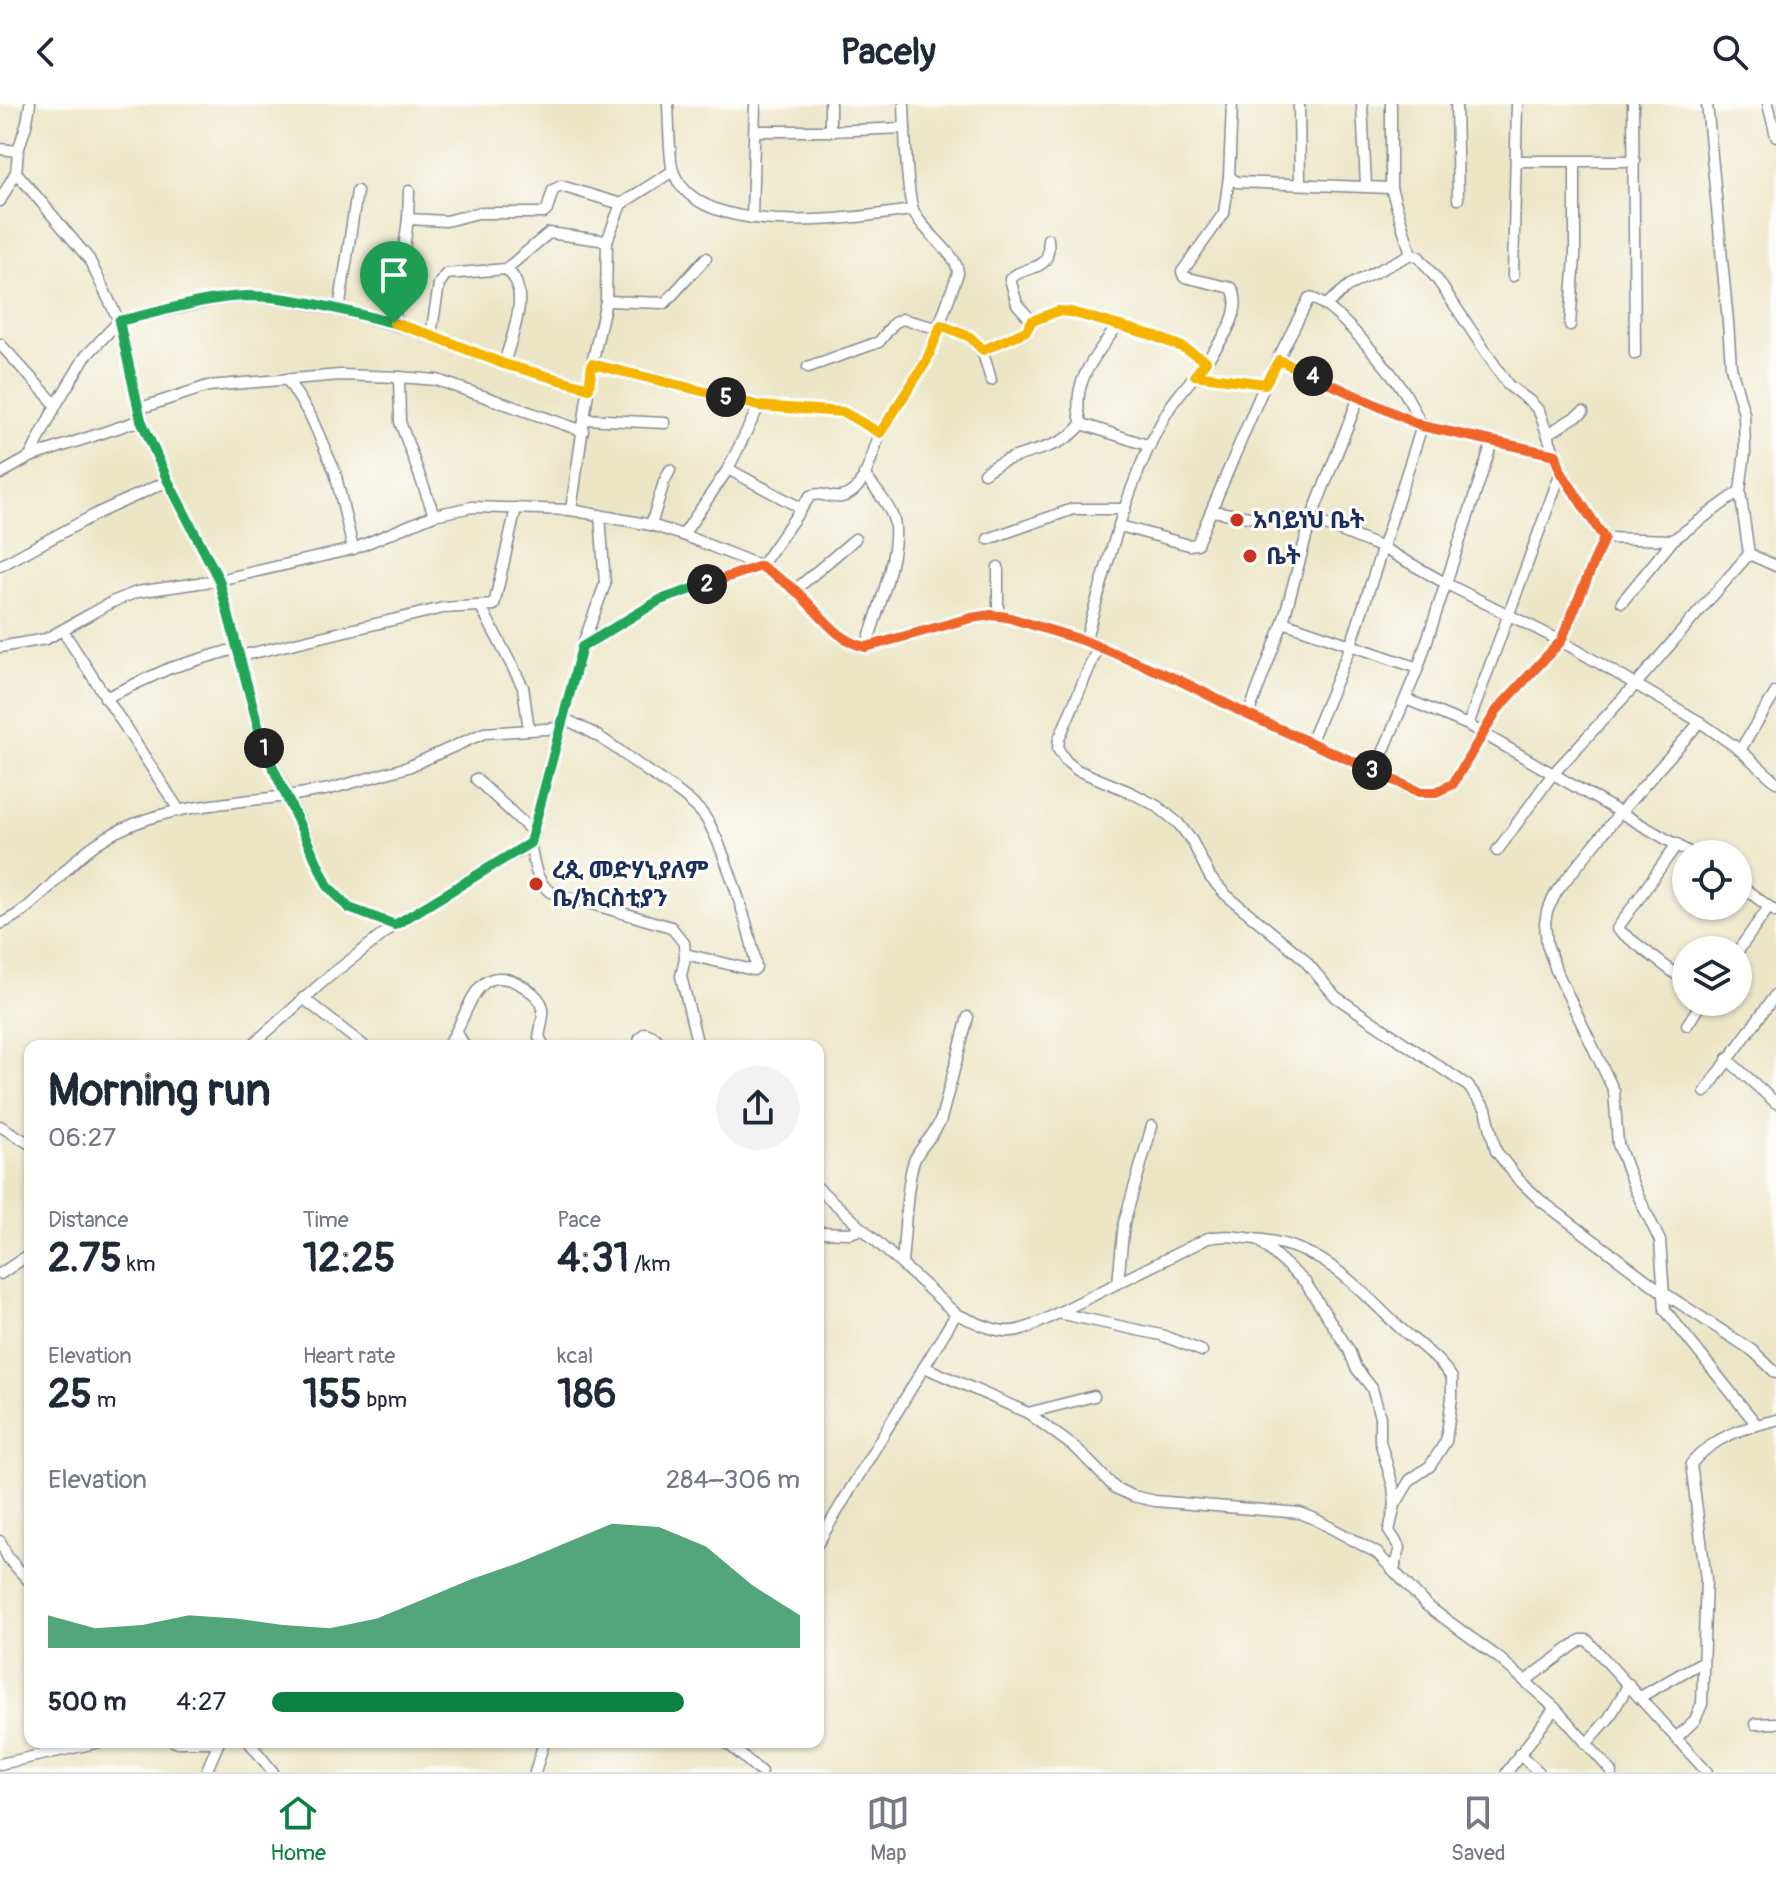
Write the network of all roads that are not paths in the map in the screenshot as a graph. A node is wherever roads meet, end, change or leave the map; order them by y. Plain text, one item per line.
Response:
1 (30, 104) edge
2 (668, 104) edge
3 (755, 104) edge
4 (830, 104) edge
5 (904, 104) edge
6 (1232, 104) edge
7 (1299, 104) edge
8 (1362, 104) edge
9 (1391, 104) edge
10 (1456, 104) edge
11 (1517, 104) edge
12 (1633, 104) edge
13 (1707, 104) edge
14 (1768, 104) edge
15 (905, 128) junction
16 (756, 131) junction
17 (830, 131) junction
18 (1776, 136) edge
19 (0, 149) edge
20 (18, 151) junction
21 (1517, 161) junction
22 (1575, 161) junction
23 (1635, 161) junction
24 (673, 171) junction
25 (16, 172) junction
26 (1229, 177) junction
27 (1300, 184) junction
28 (1366, 186) junction
29 (1391, 188) junction
30 (357, 191) dead end
31 (409, 191) dead end
32 (1458, 199) dead end
33 (0, 201) edge
34 (621, 204) junction
35 (912, 210) junction
36 (752, 218) junction
37 (408, 219) junction
38 (1048, 239) dead end
39 (607, 241) junction
40 (1411, 254) junction
41 (706, 258) dead end
42 (506, 269) junction
43 (1513, 276) dead end
44 (606, 301) junction
45 (1327, 304) junction
46 (339, 310) junction
47 (119, 321) junction
48 (1032, 321) junction
49 (394, 323) junction
50 (1118, 325) junction
51 (1570, 325) dead end
52 (940, 327) junction
53 (431, 335) junction
54 (0, 344) edge
55 (983, 350) junction
56 (1635, 354) dead end
57 (1279, 360) junction
58 (1206, 361) junction
59 (504, 364) junction
60 (592, 364) junction
61 (808, 367) dead end
62 (1195, 375) junction
63 (399, 377) junction
64 (287, 379) junction
65 (991, 380) dead end
66 (1265, 384) junction
67 (589, 388) junction
68 (1359, 397) junction
69 (56, 405) junction
70 (759, 406) junction
71 (1583, 412) dead end
72 (140, 414) junction
73 (585, 419) junction
74 (665, 423) dead end
75 (1082, 424) junction
76 (1422, 426) junction
77 (583, 431) junction
78 (880, 433) junction
79 (1548, 434) junction
80 (1492, 443) junction
81 (1150, 446) junction
82 (1556, 455) junction
83 (30, 457) junction
84 (728, 469) junction
85 (670, 470) dead end
86 (1561, 472) junction
87 (984, 473) dead end
88 (0, 474) edge
89 (864, 474) junction
90 (168, 481) junction
91 (1740, 491) junction
92 (799, 507) junction
93 (516, 508) junction
94 (1125, 509) junction
95 (571, 510) junction
96 (1212, 511) junction
97 (434, 515) junction
98 (600, 515) junction
99 (1311, 519) junction
100 (651, 525) junction
101 (1120, 526) junction
102 (683, 535) junction
103 (1604, 538) junction
104 (855, 539) dead end
105 (988, 539) dead end
106 (1673, 540) junction
107 (1383, 548) junction
108 (353, 549) junction
109 (1749, 554) junction
110 (0, 566) edge
111 (761, 566) junction
112 (1776, 566) edge
113 (998, 567) dead end
114 (219, 580) junction
115 (1445, 583) junction
116 (795, 590) junction
117 (1622, 602) dead end
118 (481, 607) junction
119 (1509, 613) junction
120 (998, 616) junction
121 (1283, 622) junction
122 (63, 631) junction
123 (1085, 641) junction
124 (1561, 641) junction
125 (1351, 645) junction
126 (0, 647) edge
127 (582, 647) junction
128 (866, 647) junction
129 (1098, 647) junction
130 (239, 652) junction
131 (1418, 668) junction
132 (1636, 684) junction
133 (1776, 692) edge
134 (105, 698) junction
135 (1406, 699) junction
136 (1248, 715) junction
137 (1700, 722) junction
138 (562, 724) junction
139 (1468, 725) junction
140 (529, 730) junction
141 (1482, 735) junction
142 (1310, 743) junction
143 (1740, 750) junction
144 (1375, 772) junction
145 (1552, 775) junction
146 (476, 779) dead end
147 (1776, 782) edge
148 (288, 796) junction
149 (179, 810) junction
150 (1619, 814) junction
151 (532, 838) junction
152 (1672, 841) edge
153 (1497, 851) dead end
154 (1672, 851) edge
155 (1752, 894) edge
156 (1773, 910) edge
157 (0, 924) edge
158 (395, 925) junction
159 (1751, 936) edge
160 (685, 954) junction
161 (1672, 971) edge
162 (1776, 994) edge
163 (303, 998) junction
164 (1693, 1016) edge
165 (968, 1017) dead end
166 (1687, 1025) dead end
167 (457, 1033) junction
168 (258, 1040) edge
169 (356, 1040) edge
170 (452, 1040) edge
171 (461, 1040) edge
172 (541, 1040) edge
173 (640, 1040) edge
174 (657, 1040) edge
175 (697, 1040) edge
176 (1727, 1059) junction
177 (1705, 1092) dead end
178 (1776, 1103) edge
179 (0, 1126) edge
180 (1152, 1126) dead end
181 (24, 1140) edge
182 (824, 1194) edge
183 (862, 1229) junction
184 (824, 1232) edge
185 (1259, 1240) junction
186 (24, 1258) edge
187 (902, 1262) junction
188 (0, 1274) edge
189 (1118, 1283) junction
190 (1661, 1291) junction
191 (1058, 1313) junction
192 (956, 1314) junction
193 (1202, 1351) dead end
194 (924, 1367) junction
195 (1776, 1373) edge
196 (1094, 1396) dead end
197 (1028, 1413) junction
198 (1776, 1420) edge
199 (1757, 1425) junction
200 (1395, 1505) junction
201 (824, 1533) edge
202 (0, 1541) edge
203 (1394, 1569) junction
204 (24, 1575) edge
205 (1702, 1662) junction
206 (1525, 1681) junction
207 (1629, 1684) junction
208 (1640, 1697) junction
209 (1555, 1708) junction
210 (1776, 1723) edge
211 (1755, 1724) dead end
212 (1676, 1738) junction
213 (1586, 1744) junction
214 (73, 1748) edge
215 (216, 1748) edge
216 (254, 1748) edge
217 (542, 1748) edge
218 (733, 1748) edge
219 (1519, 1754) junction
220 (0, 1764) edge
221 (206, 1772) edge
222 (273, 1772) edge
223 (535, 1772) edge
224 (761, 1772) edge
225 (1507, 1772) edge
226 (1539, 1772) edge
227 (1612, 1772) edge
228 (1707, 1772) edge

1 - 20 street
2 - 24 street
3 - 16 street
4 - 17 street
5 - 15 street
6 - 26 street
7 - 27 street
8 - 28 street
9 - 29 street
10 - 32 street
11 - 21 street
12 - 23 street
13 - 91 street
14 - 18 street
15 - 17 street
15 - 35 street
16 - 17 street
16 - 36 street
19 - 20 street
20 - 25 street
21 - 22 street
21 - 43 street
22 - 23 street
22 - 51 street
23 - 56 street
24 - 34 street
24 - 36 street
25 - 33 street
25 - 47 street
26 - 27 street
26 - 58 street
27 - 28 street
28 - 29 street
29 - 40 street
30 - 46 street
31 - 37 street
34 - 37 street
34 - 39 street
35 - 36 street
35 - 52 street
37 - 49 street
38 - 48 street
39 - 42 street
39 - 44 street
40 - 45 street
40 - 79 street
41 - 44 street
42 - 53 street
42 - 59 street
44 - 60 street
45 - 57 street
45 - 76 street
46 - 47 street
46 - 49 street
47 - 69 street
47 - 72 street
48 - 50 street
48 - 55 street
49 - 53 street
50 - 58 street
50 - 75 street
52 - 55 street
52 - 61 street
52 - 78 street
53 - 59 street
54 - 69 street
55 - 65 street
57 - 66 street
57 - 68 street
58 - 62 street
59 - 67 street
60 - 67 street
60 - 70 street
62 - 66 street
62 - 81 street
63 - 64 street
63 - 77 street
63 - 97 street
64 - 72 street
64 - 108 street
66 - 96 street
67 - 73 street
68 - 76 street
68 - 99 street
69 - 83 street
70 - 78 street
70 - 84 street
71 - 79 street
72 - 83 street
72 - 90 street
73 - 74 street
73 - 77 street
75 - 81 street
75 - 87 street
76 - 80 street
76 - 107 street
77 - 95 street
78 - 89 street
79 - 82 street
80 - 82 street
80 - 115 street
81 - 94 street
82 - 86 street
83 - 88 street
84 - 92 street
84 - 102 street
85 - 100 street
86 - 103 street
86 - 119 street
89 - 92 street
89 - 128 street
90 - 110 street
90 - 114 street
91 - 106 street
91 - 109 street
92 - 111 street
93 - 95 street
93 - 97 street
93 - 118 street
94 - 101 street
94 - 105 street
95 - 98 street
96 - 99 street
96 - 101 street
97 - 108 street
98 - 100 street
98 - 127 street
99 - 107 street
99 - 121 street
100 - 102 street
101 - 123 street
102 - 111 street
103 - 106 street
103 - 124 street
104 - 116 street
106 - 117 street
107 - 115 street
107 - 125 street
108 - 114 street
109 - 112 street
109 - 132 street
111 - 116 street
111 - 127 street
113 - 120 street
114 - 122 street
114 - 130 street
115 - 119 street
115 - 131 street
116 - 128 street
118 - 130 street
118 - 140 street
119 - 124 street
119 - 139 street
120 - 123 street
120 - 128 street
121 - 125 street
121 - 136 street
122 - 126 street
122 - 134 street
123 - 129 street
124 - 132 street
124 - 141 street
125 - 131 street
125 - 142 street
127 - 138 street
129 - 136 street
129 - 190 street
130 - 134 street
130 - 148 street
131 - 135 street
132 - 137 street
132 - 145 street
133 - 143 street
134 - 149 street
135 - 139 street
135 - 144 street
136 - 142 street
137 - 143 street
137 - 150 street
138 - 140 street
138 - 151 street
138 - 160 street
139 - 141 street
140 - 148 street
141 - 144 street
141 - 145 street
142 - 144 street
143 - 147 street
145 - 150 street
145 - 153 street
146 - 151 street
148 - 149 street
148 - 158 street
149 - 157 street
150 - 152 street
150 - 190 street
151 - 158 street
151 - 160 street
154 - 161 street
155 - 156 street
156 - 159 street
158 - 163 street
160 - 175 street
162 - 176 street
163 - 168 street
163 - 169 street
164 - 166 street
165 - 187 street
167 - 170 street
167 - 171 street
167 - 172 street
173 - 174 street
176 - 177 street
176 - 178 street
179 - 181 street
180 - 189 street
182 - 183 street
183 - 184 street
183 - 187 street
185 - 189 street
185 - 200 street
185 - 200 street
186 - 188 street
187 - 192 street
189 - 191 street
190 - 195 street
190 - 199 street
191 - 192 street
191 - 193 street
192 - 194 street
194 - 197 street
194 - 201 street
196 - 197 street
197 - 203 street
198 - 199 street
199 - 205 street
200 - 203 street
202 - 204 street
203 - 206 street
205 - 208 street
205 - 212 street
206 - 207 street
206 - 209 street
207 - 208 street
207 - 213 street
208 - 212 street
209 - 213 street
209 - 219 street
210 - 211 street
212 - 228 street
213 - 227 street
214 - 220 street
215 - 221 street
216 - 222 street
217 - 223 street
218 - 224 street
219 - 225 street
219 - 226 street

